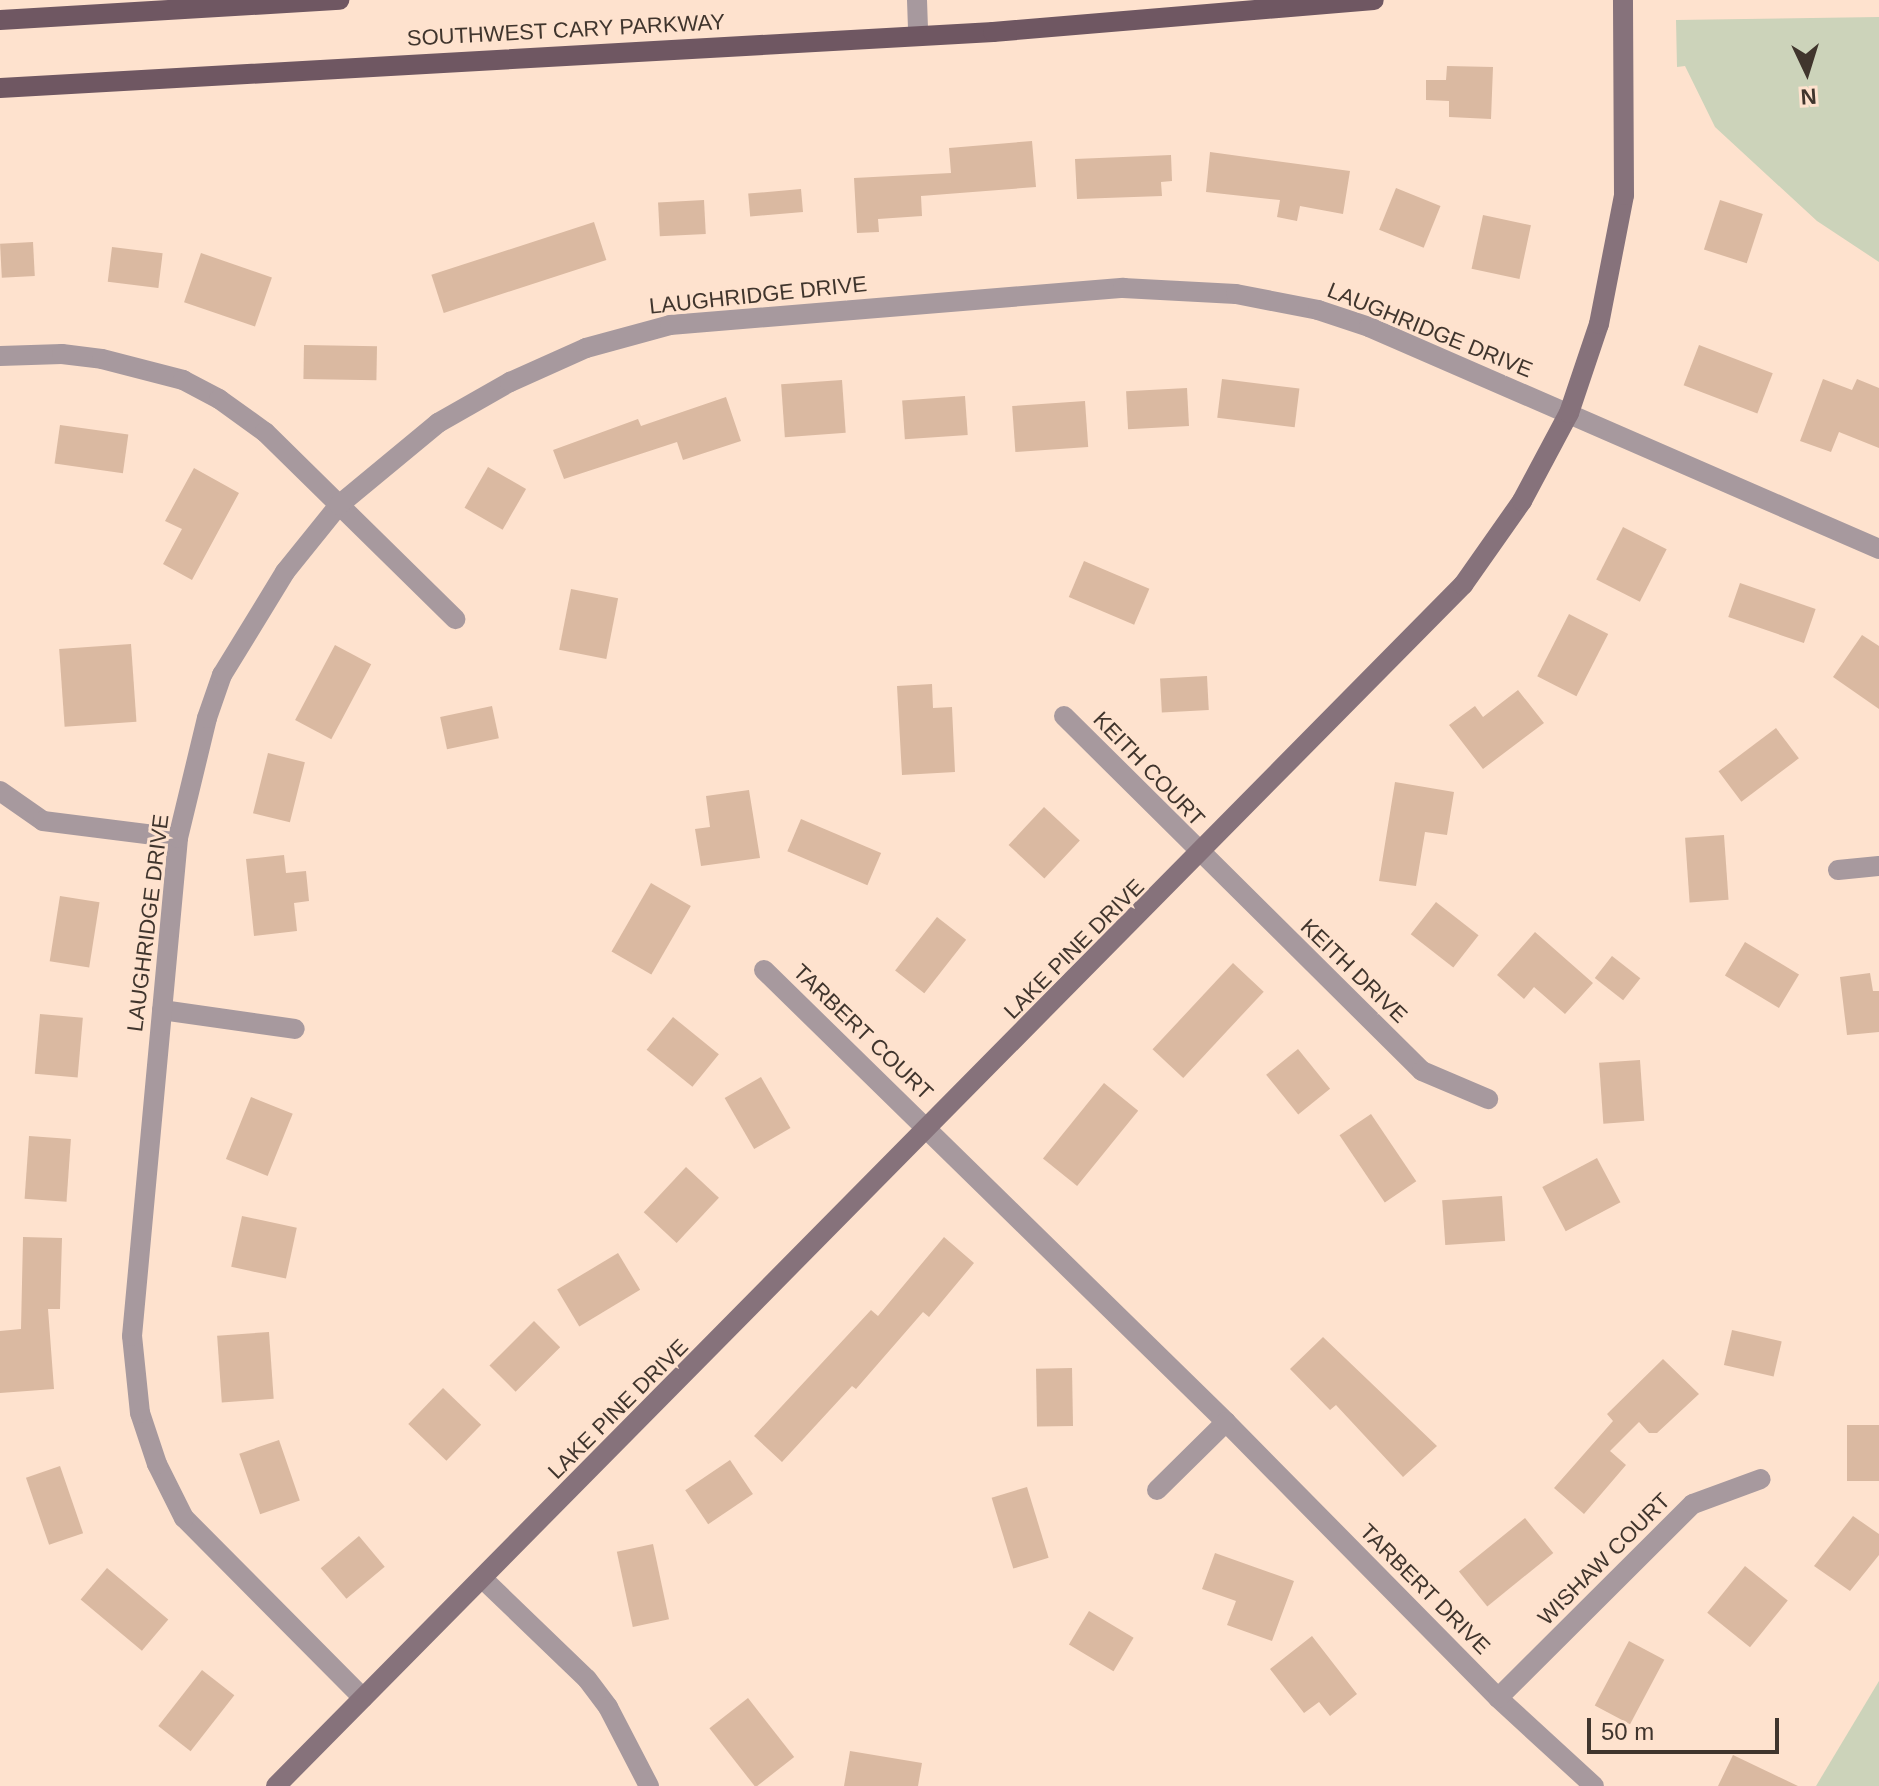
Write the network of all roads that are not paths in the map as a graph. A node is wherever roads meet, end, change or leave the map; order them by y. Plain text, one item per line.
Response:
1 (339, 0) edge
2 (917, 0) edge
3 (1374, 0) edge
4 (1623, 0) edge
5 (0, 20) edge
6 (918, 35) junction
7 (0, 88) edge
8 (0, 356) edge
9 (1569, 413) junction
10 (339, 505) junction
11 (1879, 549) edge
12 (455, 619) dead end
13 (1064, 716) dead end
14 (0, 791) edge
15 (178, 838) junction
16 (1200, 855) junction
17 (1879, 866) edge
18 (1838, 870) dead end
19 (764, 970) dead end
20 (162, 1010) junction
21 (295, 1029) dead end
22 (1488, 1099) dead end
23 (929, 1129) junction
24 (1226, 1422) junction
25 (1761, 1479) dead end
26 (1157, 1490) dead end
27 (483, 1579) junction
28 (363, 1698) junction
29 (1498, 1698) junction
30 (276, 1786) edge
31 (649, 1786) edge
32 (1594, 1786) edge

1 - 5 main road
2 - 6 street
3 - 6 main road, SOUTHWEST CARY PARKWAY
4 - 9 street, LAKE PINE DRIVE
6 - 7 main road, SOUTHWEST CARY PARKWAY
8 - 10 street
9 - 10 street, LAUGHRIDGE DRIVE
9 - 11 street, LAUGHRIDGE DRIVE
9 - 16 street, LAKE PINE DRIVE
10 - 12 street
10 - 15 street, LAUGHRIDGE DRIVE
13 - 16 street, KEITH COURT
14 - 15 street
15 - 20 street, LAUGHRIDGE DRIVE
16 - 22 street, KEITH DRIVE
16 - 23 street, LAKE PINE DRIVE
17 - 18 street
19 - 23 street, TARBERT COURT
20 - 21 street
20 - 28 street, LAUGHRIDGE DRIVE
23 - 24 street, TARBERT DRIVE
23 - 27 street, LAKE PINE DRIVE
24 - 26 street
24 - 29 street, TARBERT DRIVE
25 - 29 street, WISHAW COURT
27 - 28 street, LAKE PINE DRIVE
27 - 31 street
28 - 30 street, LAKE PINE DRIVE
29 - 32 street, TARBERT DRIVE

